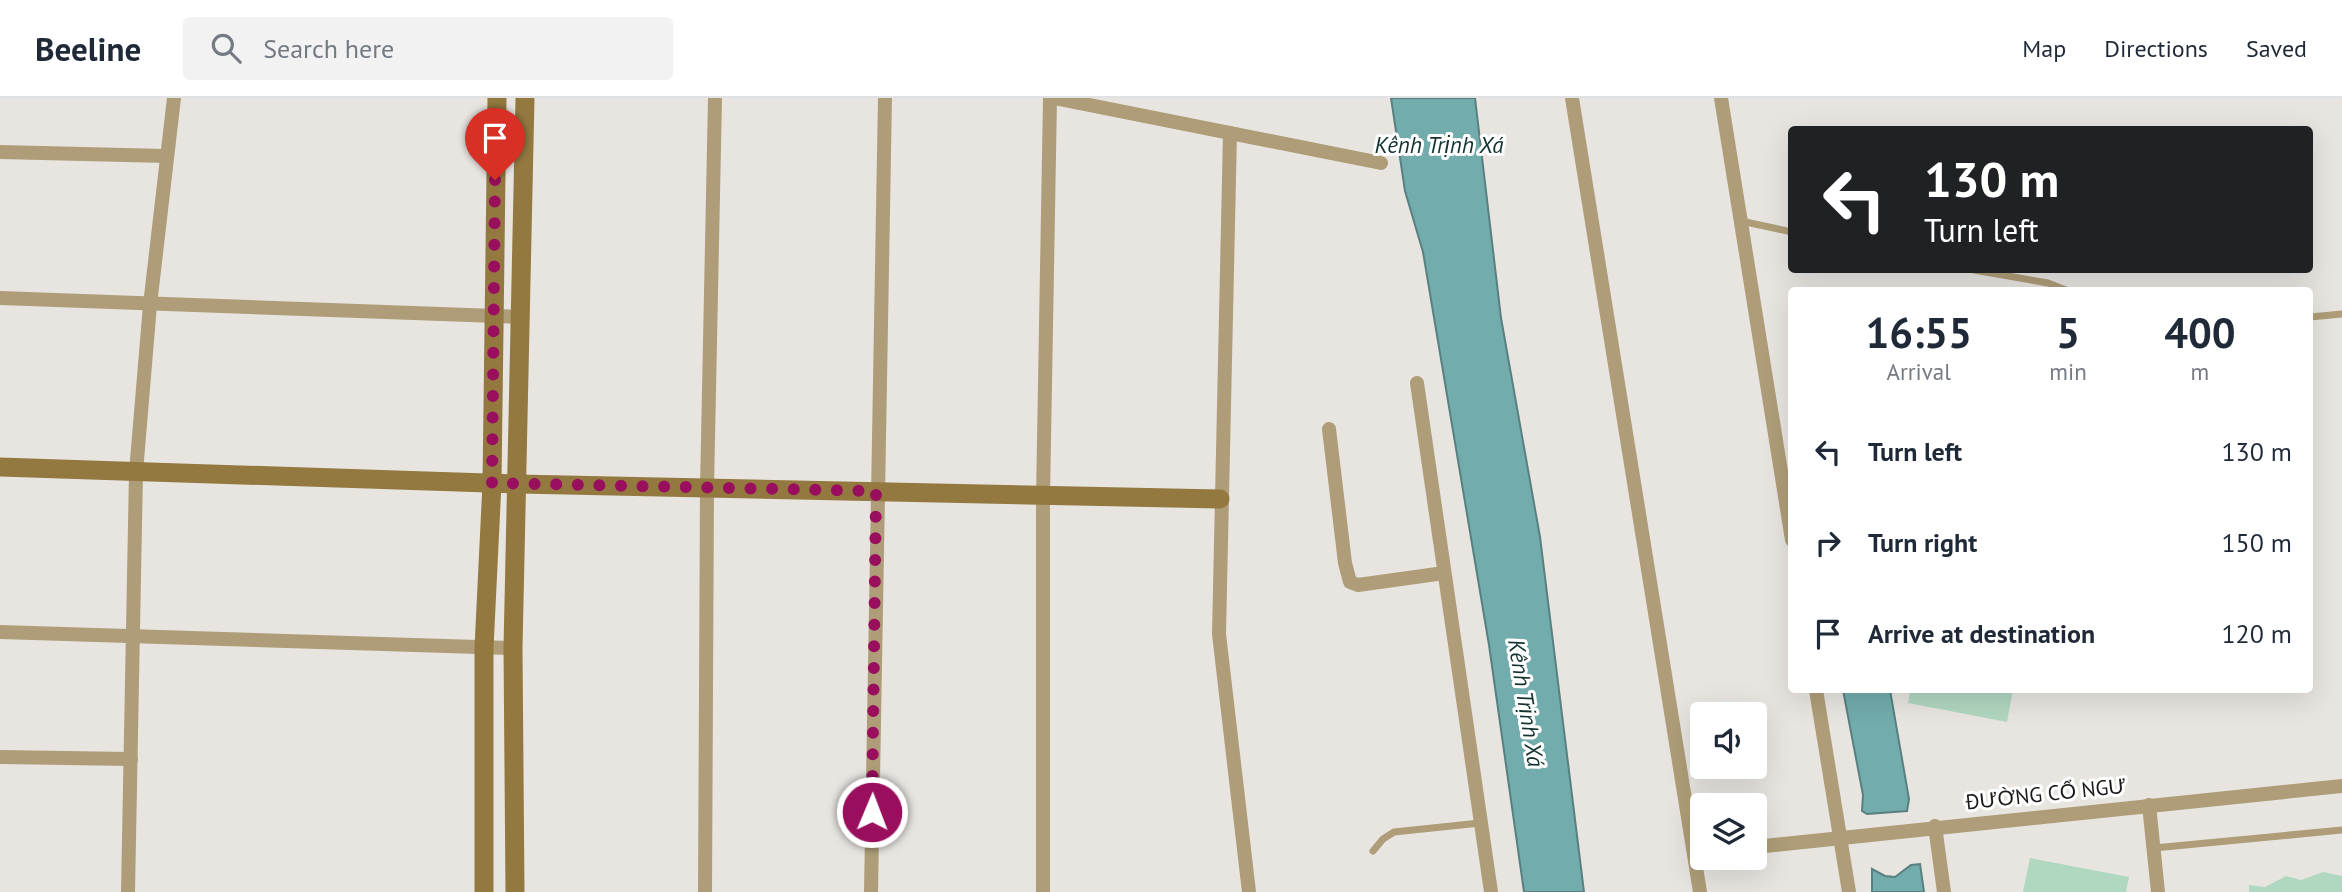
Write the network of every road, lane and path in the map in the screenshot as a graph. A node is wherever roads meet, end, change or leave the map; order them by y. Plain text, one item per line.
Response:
1 (174, 98) edge
2 (497, 98) edge
3 (525, 98) edge
4 (715, 98) edge
5 (885, 98) edge
6 (1052, 98) edge
7 (1572, 98) edge
8 (1721, 98) edge
9 (1230, 133) junction
10 (0, 152) edge
11 (167, 156) junction
12 (1381, 163) dead end
13 (1741, 221) junction
14 (1788, 231) edge
15 (1991, 273) edge
16 (2058, 287) edge
17 (0, 298) edge
18 (150, 305) junction
19 (2342, 314) edge
20 (492, 317) junction
21 (521, 317) junction
22 (2313, 317) edge
23 (1417, 383) dead end
24 (1329, 429) dead end
25 (0, 467) edge
26 (136, 472) junction
27 (492, 483) junction
28 (519, 484) junction
29 (707, 488) junction
30 (876, 491) junction
31 (1043, 498) junction
32 (1220, 499) junction
33 (1788, 515) edge
34 (1444, 573) junction
35 (0, 632) edge
36 (133, 637) junction
37 (484, 648) junction
38 (513, 648) junction
39 (1816, 693) edge
40 (0, 757) edge
41 (131, 759) junction
42 (2342, 786) edge
43 (1690, 800) edge
44 (2149, 805) junction
45 (1481, 823) junction
46 (1935, 827) junction
47 (2342, 830) edge
48 (1840, 836) junction
49 (1767, 845) edge
50 (2153, 848) junction
51 (1373, 851) dead end
52 (1699, 870) edge
53 (128, 892) edge
54 (484, 892) edge
55 (515, 892) edge
56 (705, 892) edge
57 (871, 892) edge
58 (1044, 892) edge
59 (1249, 892) edge
60 (1491, 892) edge
61 (1700, 892) edge
62 (1849, 892) edge
63 (1944, 892) edge
64 (2158, 892) edge

1 - 11 street
2 - 20 street
3 - 21 street
4 - 29 street
5 - 30 street
6 - 9 street
6 - 31 street
7 - 43 street
8 - 13 street
9 - 12 street
9 - 32 street
10 - 11 street
11 - 18 street
13 - 14 lane
13 - 33 street
15 - 16 lane
17 - 18 street
18 - 20 street
18 - 26 street
19 - 22 lane
20 - 21 street
20 - 27 street
21 - 28 street
23 - 34 street
24 - 34 street
25 - 26 street
26 - 27 street
26 - 36 street
27 - 28 street
27 - 37 street
28 - 29 street
28 - 38 street
29 - 30 street
29 - 56 street
30 - 31 street
30 - 57 street
31 - 32 street
31 - 58 street
32 - 59 street
34 - 45 street
35 - 36 street
36 - 37 street
36 - 41 street
37 - 38 street
37 - 54 street
38 - 55 street
39 - 48 street
40 - 41 street
41 - 53 street
42 - 44 street, ĐƯỜNG CỔ NGƯ
44 - 46 street, ĐƯỜNG CỔ NGƯ
44 - 50 street
45 - 51 lane
45 - 60 street
46 - 48 street, ĐƯỜNG CỔ NGƯ
46 - 63 street
47 - 50 lane
48 - 49 street, ĐƯỜNG CỔ NGƯ
48 - 62 street
50 - 64 street
52 - 61 street

